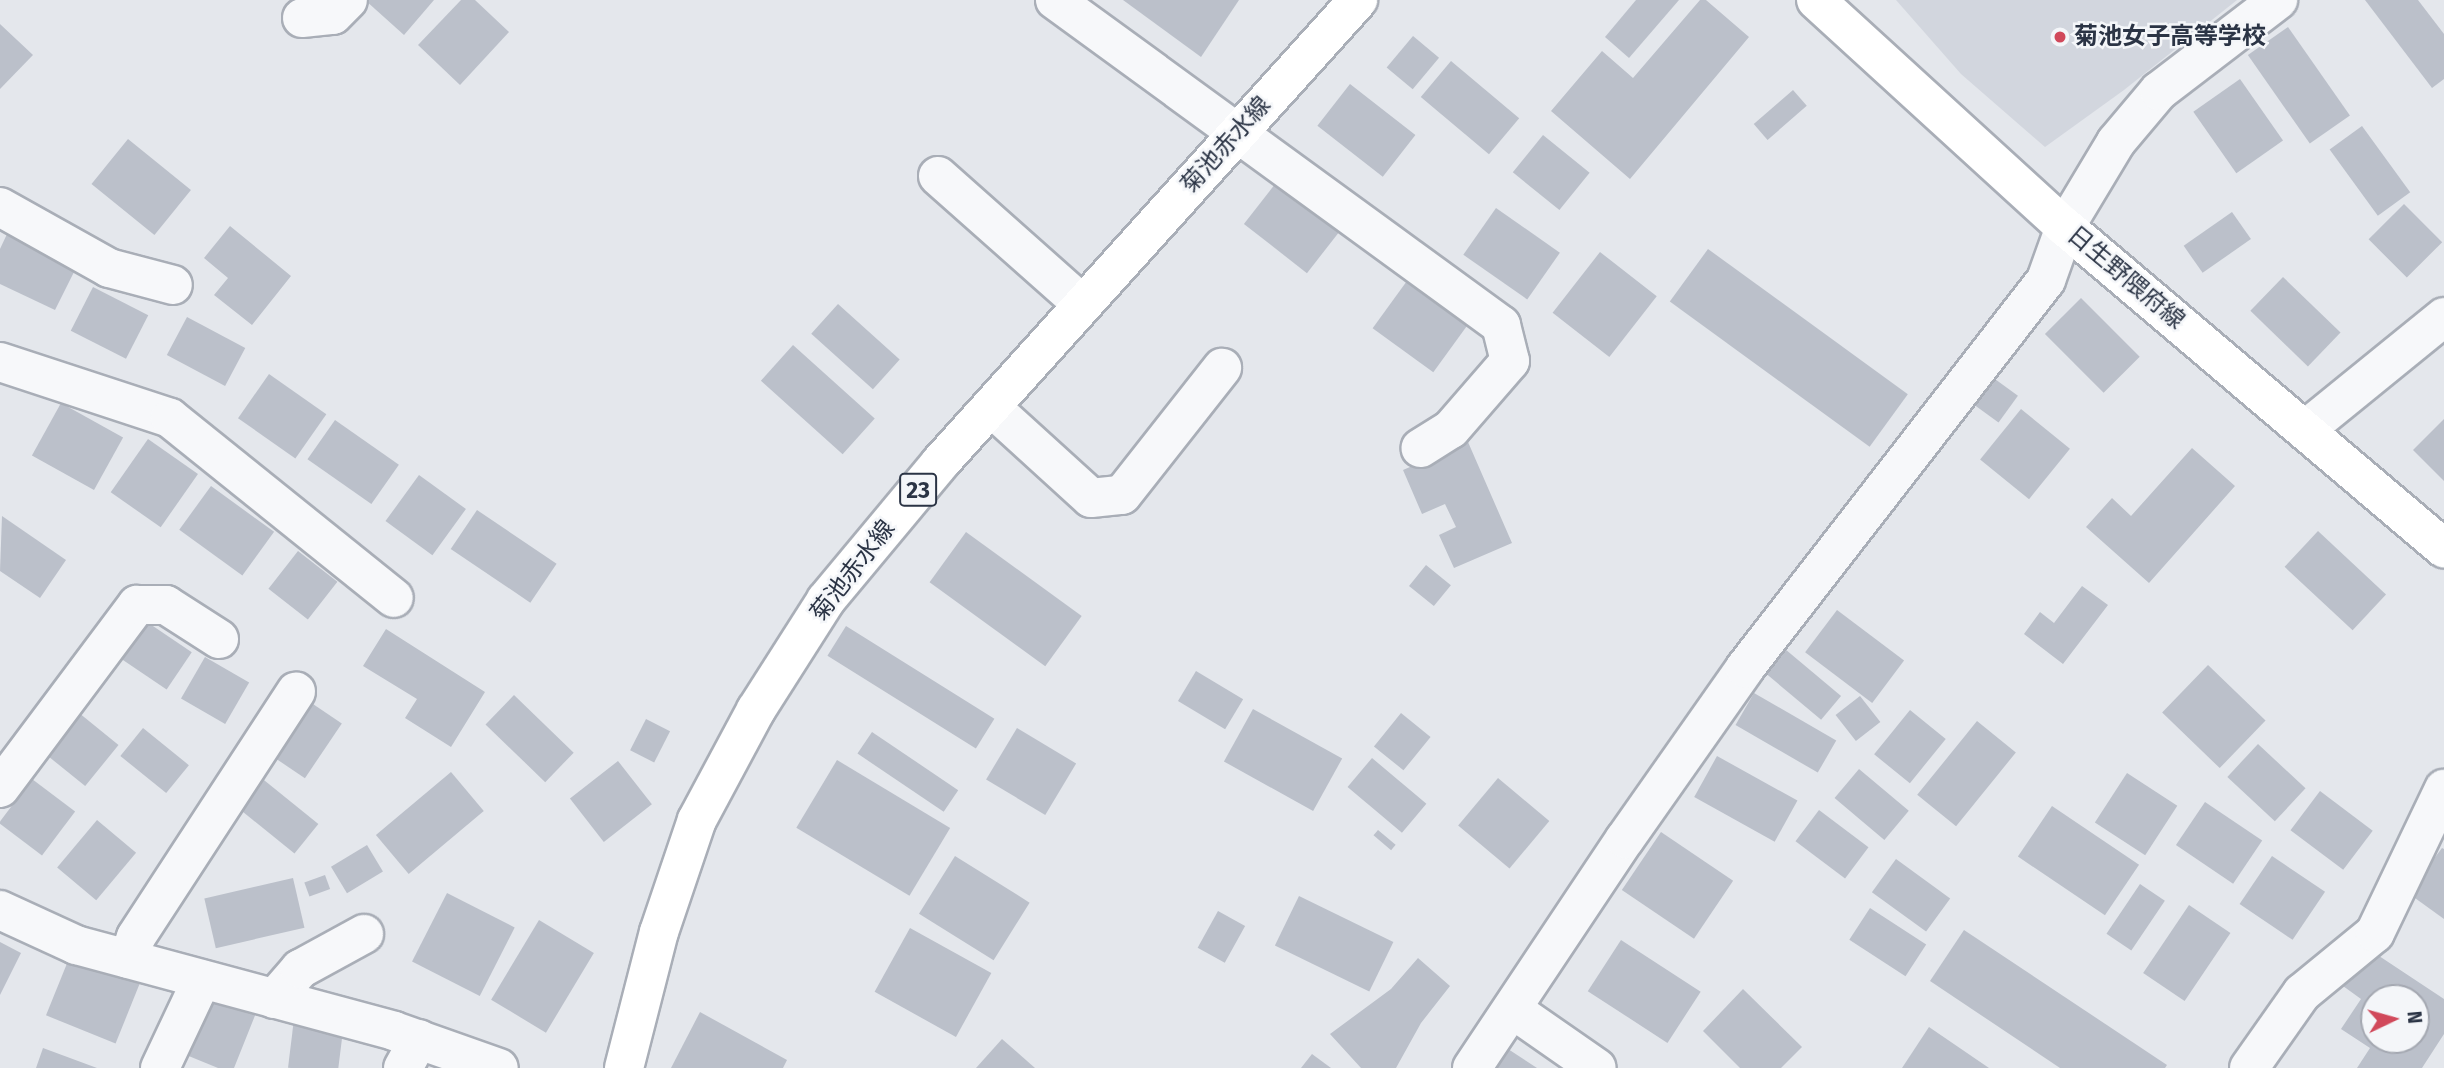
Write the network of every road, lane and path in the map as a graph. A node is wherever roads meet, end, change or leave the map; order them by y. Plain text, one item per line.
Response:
1 (348, 0) edge
2 (1055, 0) edge
3 (1358, 0) edge
4 (1816, 0) edge
5 (2277, 0) edge
6 (302, 18) dead end
7 (1236, 134) junction
8 (938, 176) dead end
9 (0, 207) edge
10 (2065, 227) junction
11 (173, 285) dead end
12 (1082, 304) junction
13 (2444, 317) edge
14 (0, 362) edge
15 (1222, 368) dead end
16 (991, 407) junction
17 (2305, 430) junction
18 (1421, 448) dead end
19 (2444, 548) edge
20 (394, 598) dead end
21 (219, 639) dead end
22 (296, 692) dead end
23 (0, 788) edge
24 (2444, 789) edge
25 (0, 910) edge
26 (364, 934) dead end
27 (128, 959) junction
28 (202, 979) junction
29 (274, 999) junction
30 (1513, 1009) junction
31 (411, 1054) edge
32 (160, 1068) edge
33 (499, 1068) edge
34 (624, 1068) edge
35 (1472, 1068) edge
36 (1597, 1068) edge
37 (2249, 1068) edge

1 - 6 street
2 - 7 street
3 - 7 main road, 菊池赤水線 / 23
4 - 10 main road, 日生野隈府線
5 - 10 street
7 - 12 main road, 菊池赤水線 / 23
7 - 18 street
8 - 12 street
9 - 11 street
10 - 17 main road, 日生野隈府線
10 - 30 street
12 - 16 main road, 菊池赤水線 / 23
13 - 17 street
14 - 20 street
15 - 16 street
16 - 34 main road, 菊池赤水線 / 23
17 - 19 main road, 日生野隈府線
21 - 23 street
22 - 27 street
24 - 37 street
25 - 27 street
26 - 29 street
27 - 28 street
28 - 29 street
28 - 32 street
29 - 31 street
30 - 35 street
30 - 36 street
31 - 33 street

